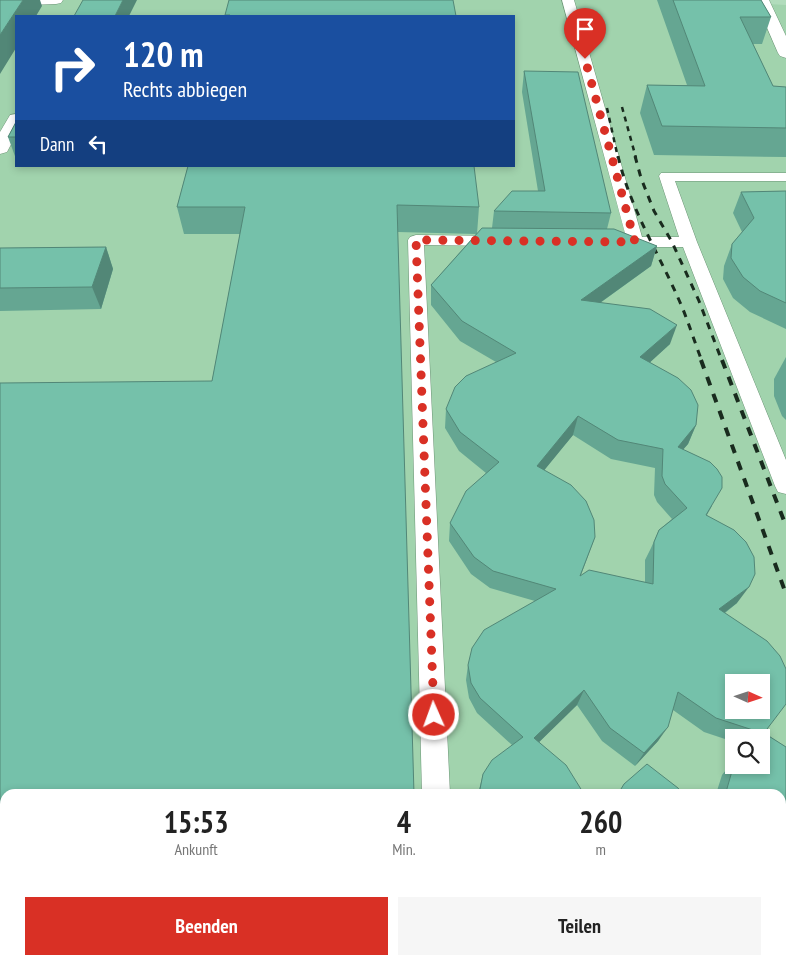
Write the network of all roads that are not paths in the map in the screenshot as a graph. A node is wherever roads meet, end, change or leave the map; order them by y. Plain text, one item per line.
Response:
1 (56, 0) edge
2 (568, 0) edge
3 (762, 0) edge
4 (0, 2) edge
5 (786, 53) edge
6 (15, 121) edge
7 (0, 148) edge
8 (786, 177) edge
9 (516, 241) edge
10 (595, 242) edge
11 (635, 242) junction
12 (688, 242) junction
13 (786, 486) edge
14 (436, 789) edge

1 - 4 street
2 - 11 lane
3 - 5 street
6 - 7 street
8 - 12 lane
9 - 14 lane
10 - 11 lane
11 - 12 lane
12 - 13 lane

